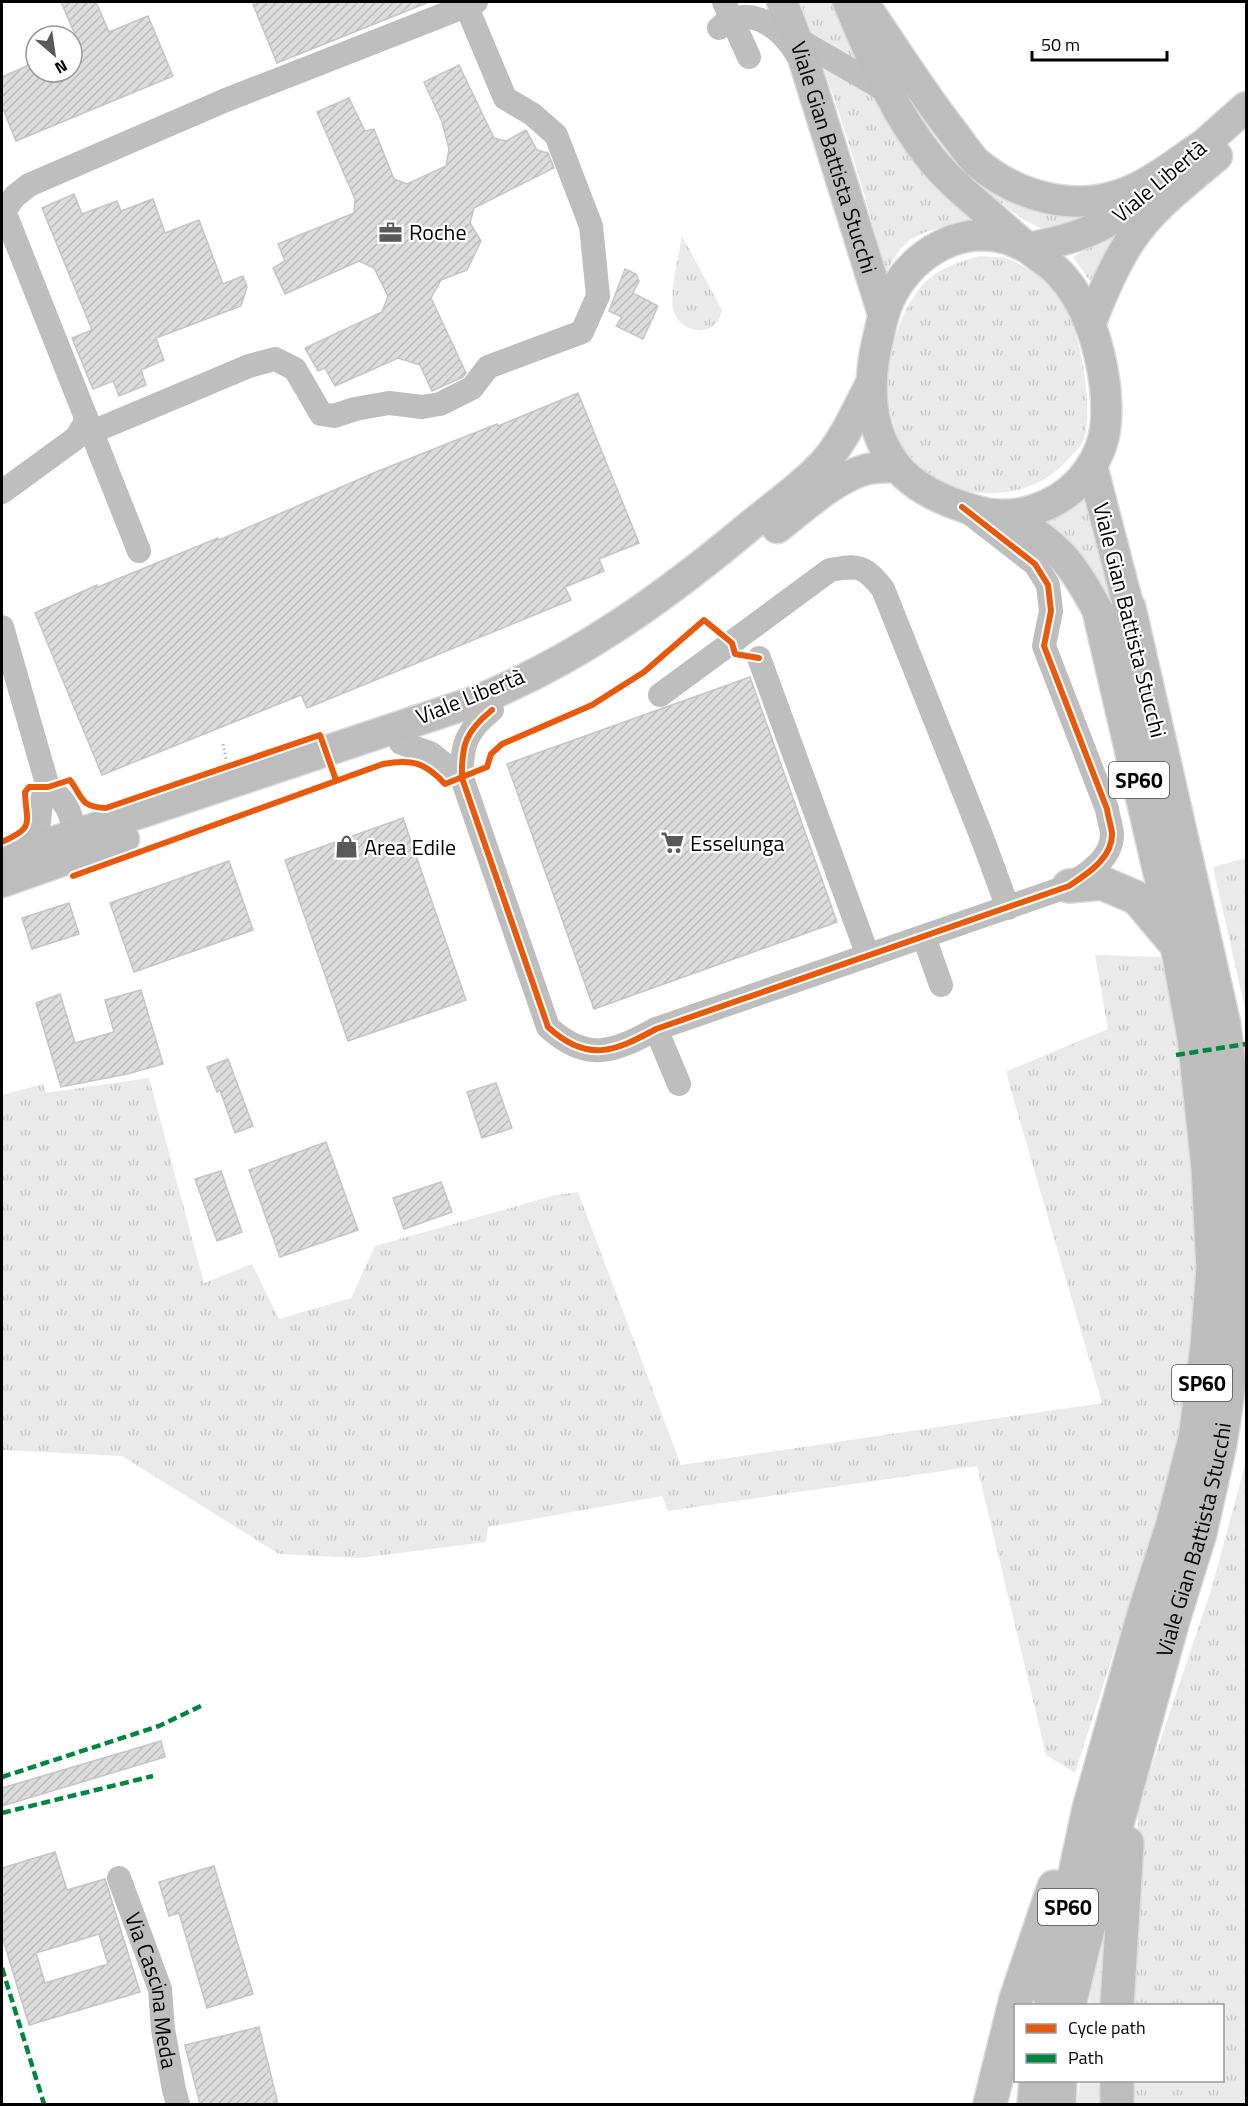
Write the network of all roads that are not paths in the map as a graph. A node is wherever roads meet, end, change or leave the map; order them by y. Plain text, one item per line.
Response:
1 (783, 2) edge
2 (848, 2) edge
3 (863, 2) edge
4 (471, 3) edge
5 (725, 16) edge
6 (797, 39) junction
7 (749, 57) dead end
8 (806, 70) junction
9 (887, 91) junction
10 (1246, 107) edge
11 (1246, 131) edge
12 (1200, 147) junction
13 (1028, 248) junction
14 (883, 314) junction
15 (1090, 326) junction
16 (870, 385) junction
17 (89, 426) junction
18 (897, 466) junction
19 (1092, 466) junction
20 (2, 492) edge
21 (962, 507) junction
22 (1006, 515) junction
23 (139, 551) dead end
24 (1114, 611) junction
25 (2, 627) edge
26 (759, 658) dead end
27 (660, 695) dead end
28 (492, 710) junction
29 (401, 743) junction
30 (462, 778) junction
31 (48, 787) junction
32 (72, 856) junction
33 (9, 868) edge
34 (1069, 886) junction
35 (1008, 908) junction
36 (924, 937) junction
37 (1178, 945) junction
38 (868, 956) junction
39 (941, 985) dead end
40 (657, 1029) junction
41 (679, 1084) dead end
42 (1131, 1775) junction
43 (1089, 1809) junction
44 (119, 1878) dead end
45 (1015, 2004) edge
46 (1046, 2004) edge
47 (1069, 2004) edge
48 (1117, 2004) edge
49 (1014, 2007) edge
50 (1036, 2082) edge
51 (1060, 2082) edge
52 (1117, 2082) edge
53 (178, 2104) edge
54 (990, 2104) edge
55 (1034, 2104) edge
56 (1059, 2104) edge
57 (1117, 2104) edge

1 - 6 main road, Viale Gian Battista Stucchi
2 - 9 main road, Viale Gian Battista Stucchi
3 - 12 main road
4 - 17 street
4 - 17 street
5 - 7 street
5 - 8 street
6 - 8 main road, Viale Gian Battista Stucchi
6 - 9 street
8 - 14 main road, Viale Gian Battista Stucchi
9 - 13 main road, Viale Gian Battista Stucchi
10 - 12 main road, Viale Libertà
11 - 15 main road, Viale Libertà
12 - 13 main road, Viale Libertà
13 - 14 main road, Viale Gian Battista Stucchi
13 - 15 main road, Viale Gian Battista Stucchi
14 - 16 main road, Viale Gian Battista Stucchi
15 - 19 main road, Viale Gian Battista Stucchi
16 - 18 main road, Viale Gian Battista Stucchi
16 - 32 main road, Viale Libertà
17 - 20 street
17 - 23 street
18 - 21 main road, Viale Gian Battista Stucchi
18 - 28 main road, Viale Libertà
19 - 22 main road, Viale Gian Battista Stucchi
19 - 24 main road, Viale Gian Battista Stucchi / SP60
21 - 22 main road, Viale Gian Battista Stucchi
21 - 34 street
22 - 24 main road, Viale Gian Battista Stucchi / SP60
24 - 37 highway, Viale Gian Battista Stucchi / SP60
24 - 42 highway, Viale Gian Battista Stucchi / SP60
25 - 31 street
26 - 38 street
27 - 35 street
28 - 29 main road, Viale Libertà
28 - 30 street
29 - 30 street
29 - 32 main road, Viale Libertà
30 - 40 street
31 - 32 street
31 - 33 street
32 - 33 main road, Viale Libertà
34 - 35 street
34 - 37 highway
35 - 36 street
36 - 38 street
36 - 39 street
37 - 43 highway, Viale Gian Battista Stucchi / SP60
38 - 40 street
40 - 41 street
42 - 47 highway, Viale Gian Battista Stucchi / SP60
42 - 48 highway
43 - 45 highway
43 - 46 highway, Viale Gian Battista Stucchi / SP60
44 - 53 street, Via Cascina Meda
49 - 54 highway
50 - 55 highway
51 - 56 highway
52 - 57 highway

